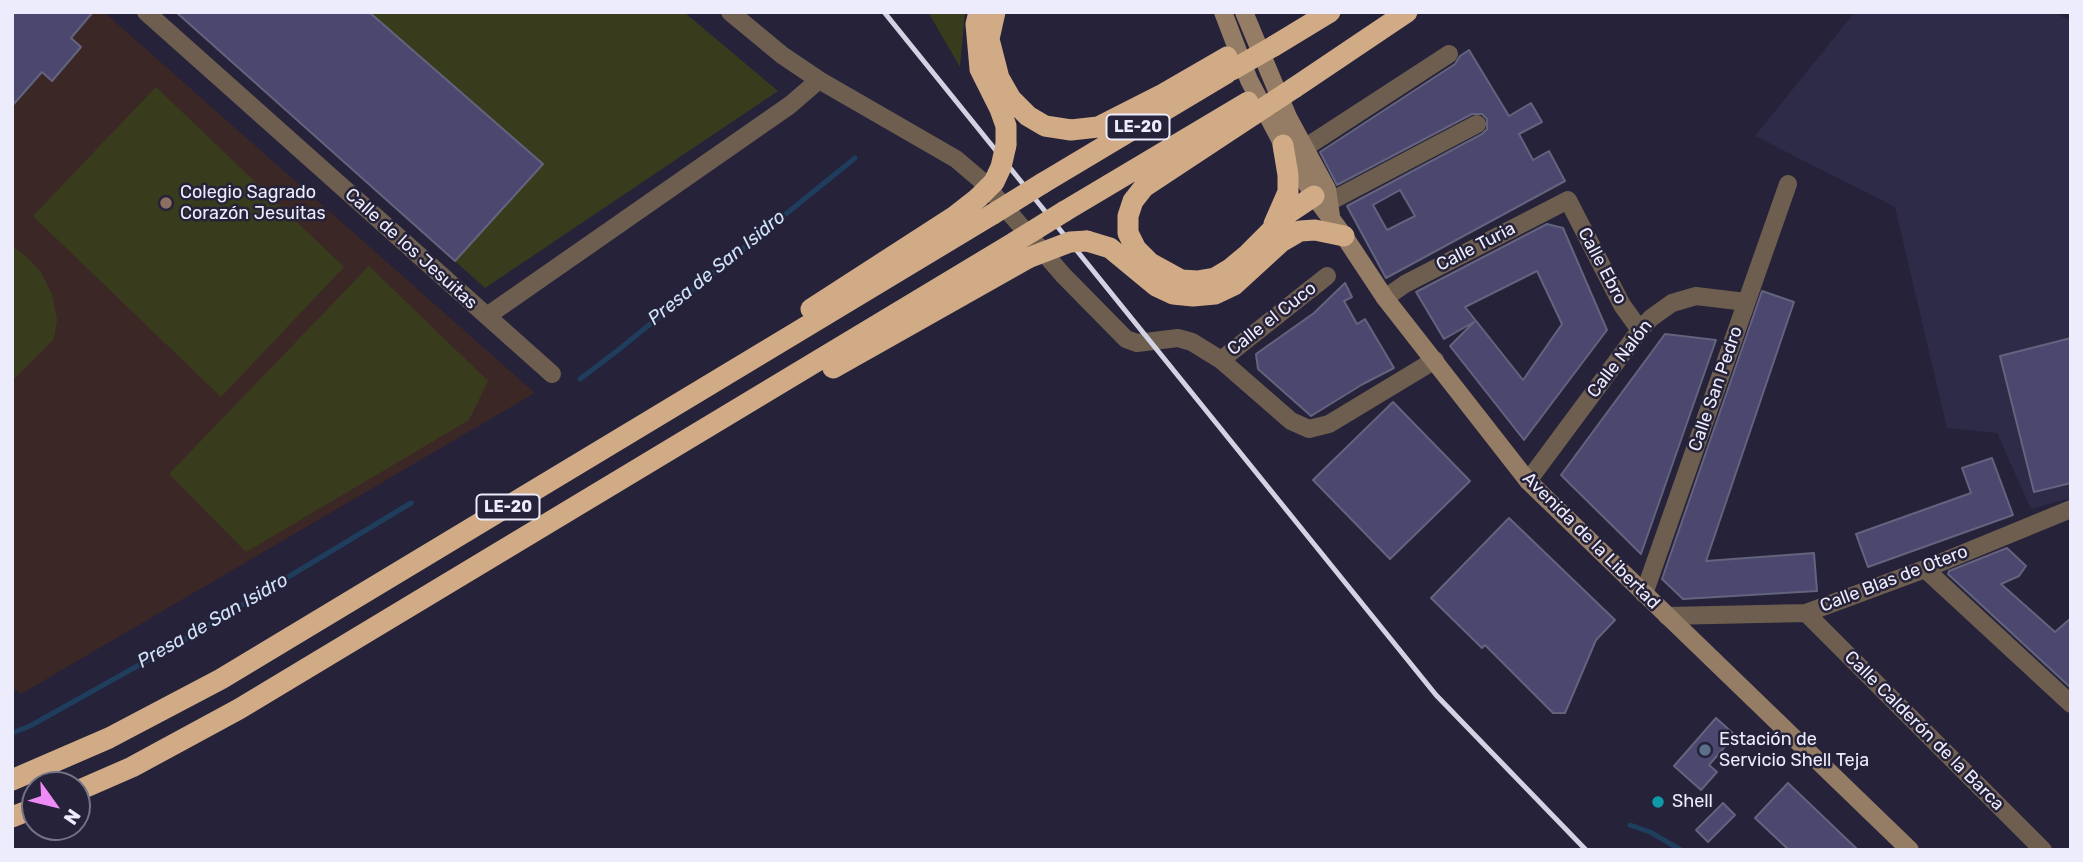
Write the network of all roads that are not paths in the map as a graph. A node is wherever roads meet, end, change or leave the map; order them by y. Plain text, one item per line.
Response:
1 (146, 12) edge
2 (730, 12) edge
3 (979, 12) edge
4 (995, 12) edge
5 (1223, 12) edge
6 (1307, 12) edge
7 (1330, 12) edge
8 (1396, 12) edge
9 (1407, 12) edge
10 (1243, 15) edge
11 (1272, 40) junction
12 (1449, 54) dead end
13 (1229, 63) junction
14 (819, 80) junction
15 (1291, 83) junction
16 (1250, 108) junction
17 (1477, 124) dead end
18 (1283, 145) junction
19 (1306, 147) junction
20 (1788, 184) dead end
21 (1568, 200) joint
22 (1330, 214) junction
23 (1274, 238) junction
24 (1022, 250) junction
25 (1327, 276) dead end
26 (1385, 298) junction
27 (1746, 302) junction
28 (487, 316) junction
29 (1640, 330) junction
30 (1221, 360) junction
31 (1435, 360) junction
32 (552, 374) dead end
33 (663, 414) junction
34 (1528, 481) junction
35 (2071, 509) edge
36 (1925, 569) junction
37 (1644, 594) junction
38 (1805, 612) junction
39 (1667, 616) junction
40 (2071, 704) edge
41 (12, 780) edge
42 (91, 785) edge
43 (1910, 850) edge
44 (2043, 850) edge

1 - 28 street, Calle de los Jesuitas
2 - 14 street
3 - 33 highway, bridge
4 - 13 highway
5 - 18 main road, Avenida de la Libertad
6 - 11 highway
7 - 11 highway, LE-20
8 - 15 highway
9 - 15 highway
10 - 19 main road
11 - 13 highway, LE-20, bridge
12 - 19 street
13 - 33 highway, LE-20, bridge
14 - 28 street
14 - 30 street
15 - 16 highway, bridge
16 - 23 highway
16 - 24 highway, LE-20, bridge
17 - 22 street
18 - 22 main road, Avenida de la Libertad
18 - 23 highway
19 - 22 main road
20 - 27 street, Calle San Pedro
21 - 26 street, Calle Turia
21 - 29 street, Calle Ebro
22 - 23 highway
22 - 23 highway
22 - 26 main road, Avenida de la Libertad
23 - 24 highway, bridge
24 - 42 highway, LE-20
25 - 30 street, Calle el Cuco
26 - 31 main road, Avenida de la Libertad
27 - 29 street, Calle Nalón
27 - 37 street, Calle San Pedro
28 - 32 street, Calle de los Jesuitas
29 - 34 street, Calle Nalón
30 - 31 street, Calle el Cuco
31 - 34 main road, Avenida de la Libertad
33 - 41 highway, LE-20
34 - 37 main road, Avenida de la Libertad
35 - 36 street, Calle Blas de Otero
36 - 38 street, Calle Blas de Otero
36 - 40 street
37 - 39 main road, Avenida de la Libertad
38 - 39 street, Calle Blas de Otero
38 - 44 street, Calle Calderón de la Barca
39 - 43 main road, Avenida de la Libertad

